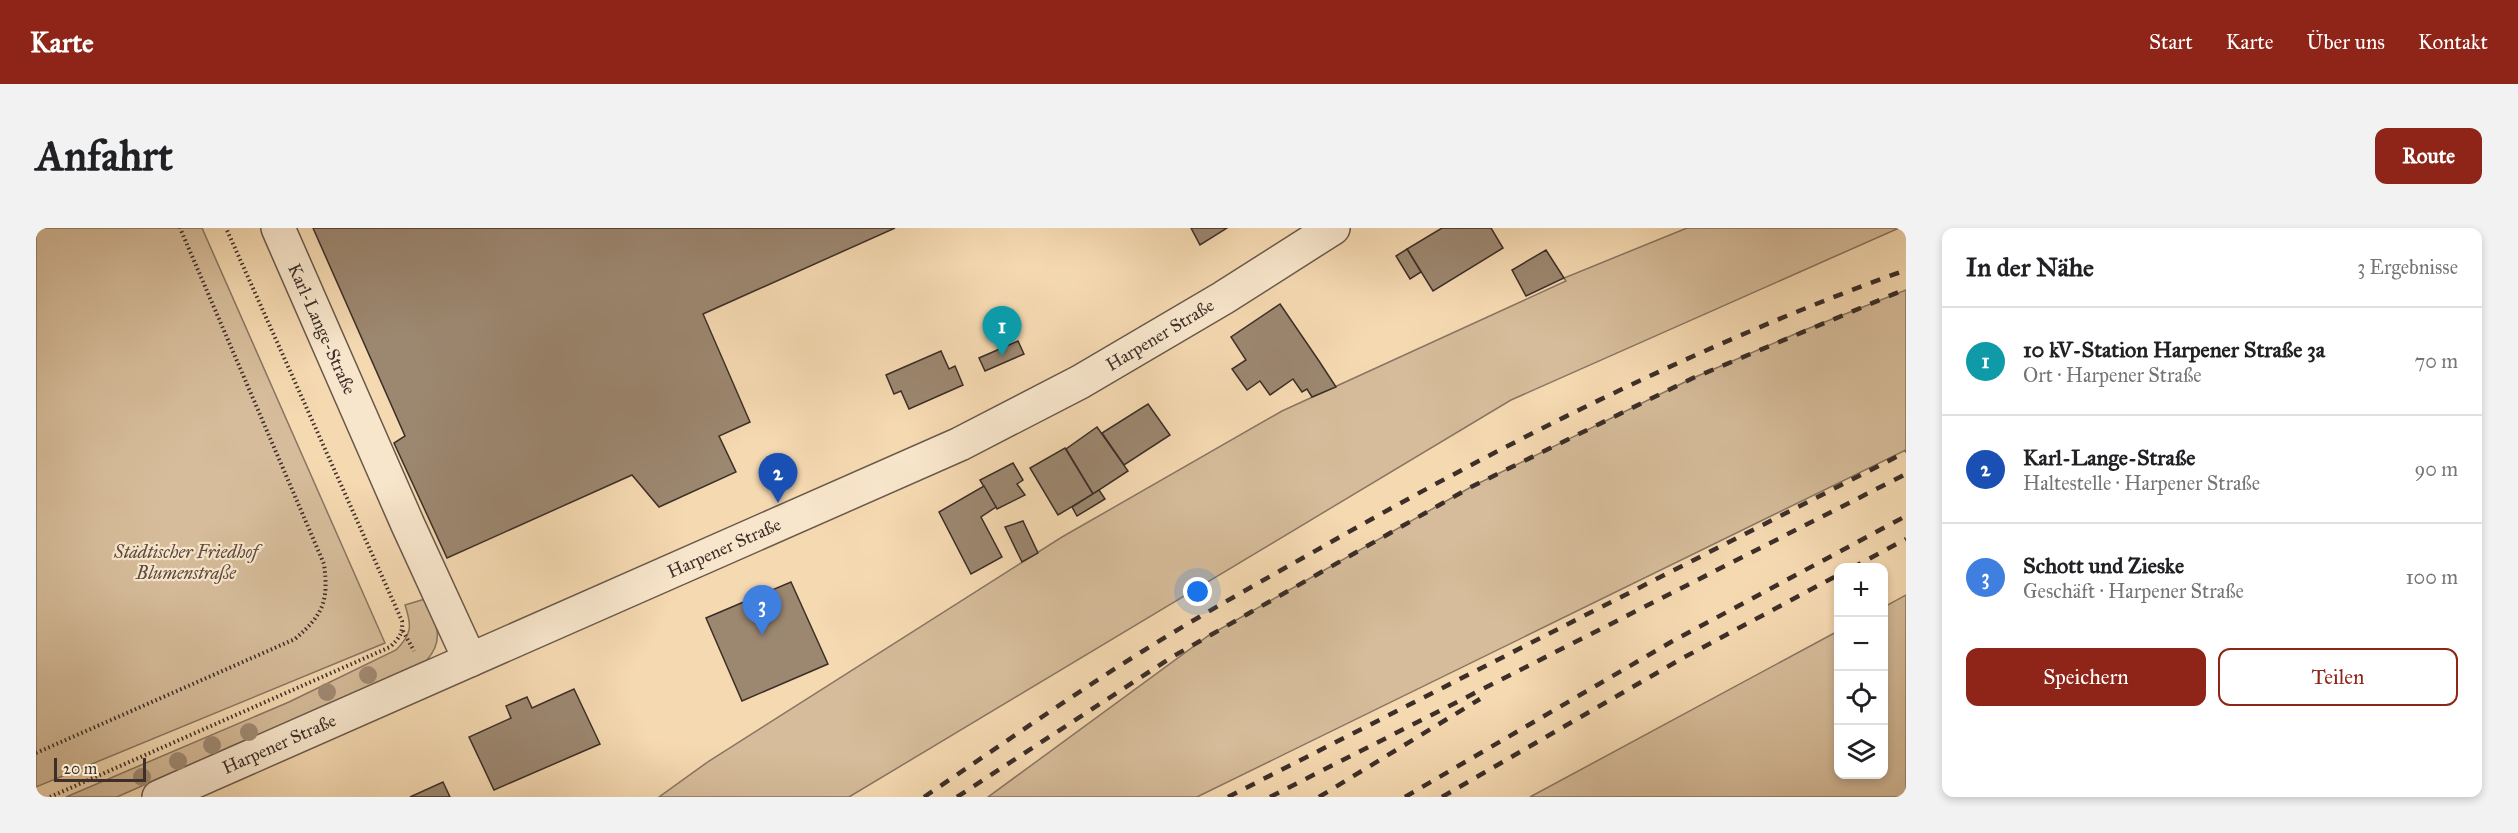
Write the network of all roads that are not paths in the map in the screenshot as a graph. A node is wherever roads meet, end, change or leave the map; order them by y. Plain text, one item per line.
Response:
1 (278, 228) edge
2 (1334, 228) edge
3 (470, 660) junction
4 (159, 797) edge

1 - 3 street, Karl-Lange-Straße
2 - 3 street, Harpener Straße
3 - 4 street, Harpener Straße

